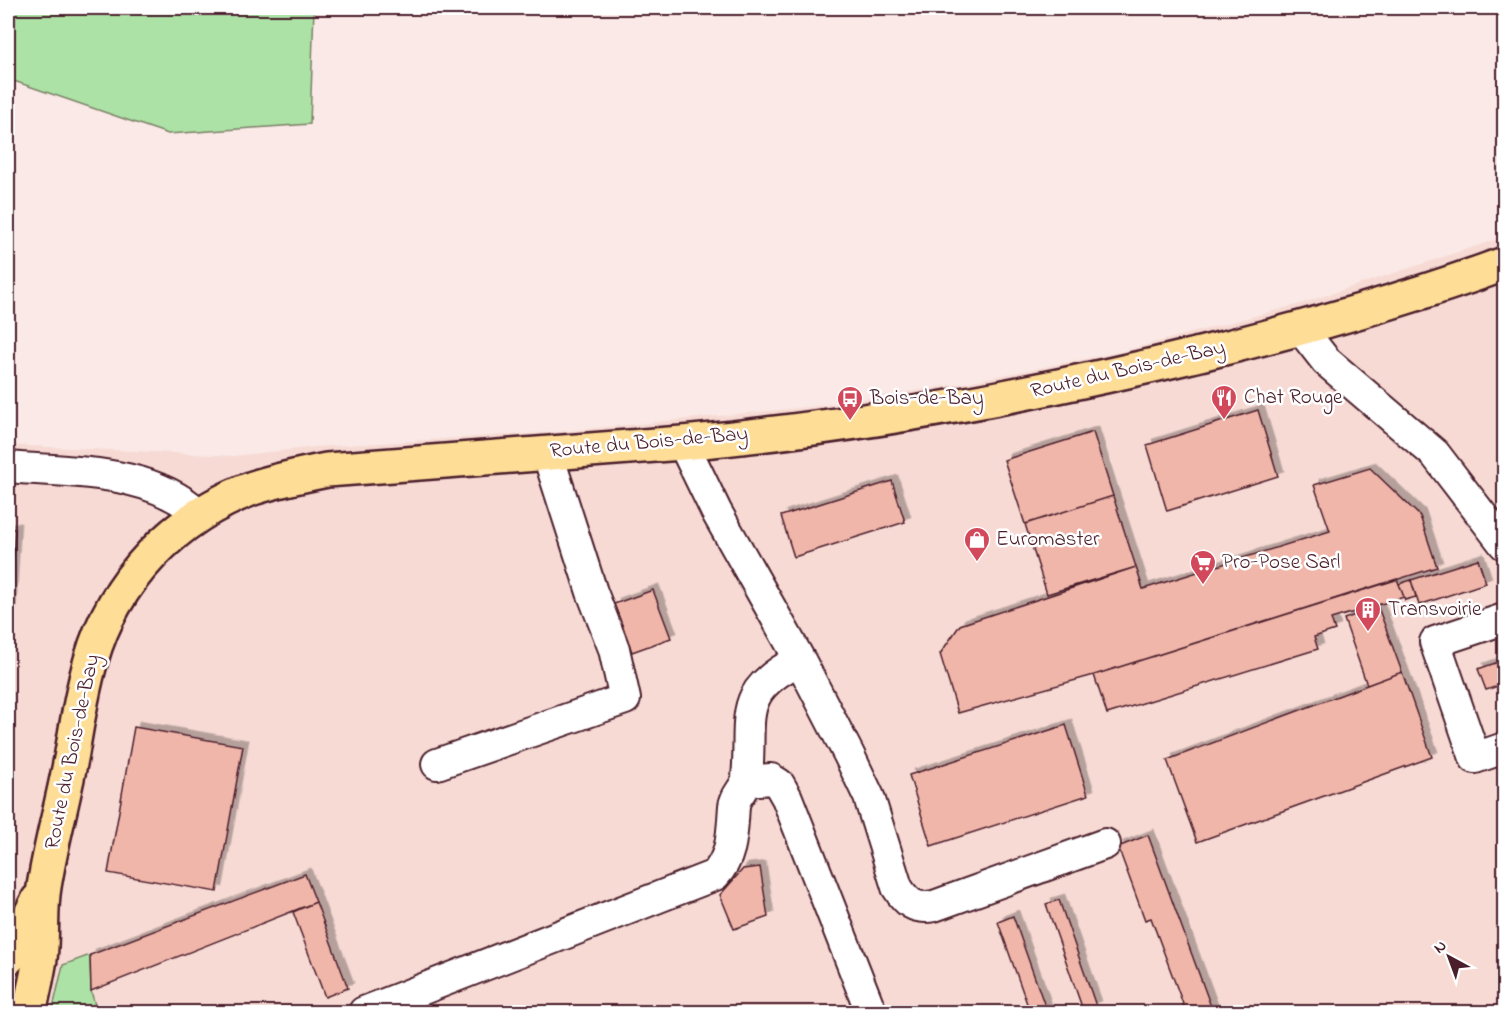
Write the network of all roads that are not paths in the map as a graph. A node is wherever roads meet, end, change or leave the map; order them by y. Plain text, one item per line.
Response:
1 (1504, 264) edge
2 (1301, 329) junction
3 (683, 443) junction
4 (547, 452) junction
5 (8, 467) edge
6 (200, 515) junction
7 (1504, 544) edge
8 (1504, 619) edge
9 (800, 660) junction
10 (1504, 748) edge
11 (437, 764) dead end
12 (747, 781) junction
13 (1105, 844) dead end
14 (44, 888) junction
15 (8, 958) edge
16 (29, 1012) edge
17 (364, 1012) edge
18 (871, 1012) edge

1 - 2 main road, Route du Bois-de-Bay
2 - 3 main road, Route du Bois-de-Bay
2 - 7 street
3 - 4 main road, Route du Bois-de-Bay
3 - 9 street
4 - 6 main road, Route du Bois-de-Bay
4 - 11 street
5 - 6 street
6 - 14 main road, Route du Bois-de-Bay
8 - 10 street
9 - 12 street
9 - 13 street
12 - 17 street
12 - 18 street
14 - 15 main road, Route du Bois-de-Bay
14 - 16 main road, Route du Bois-de-Bay

